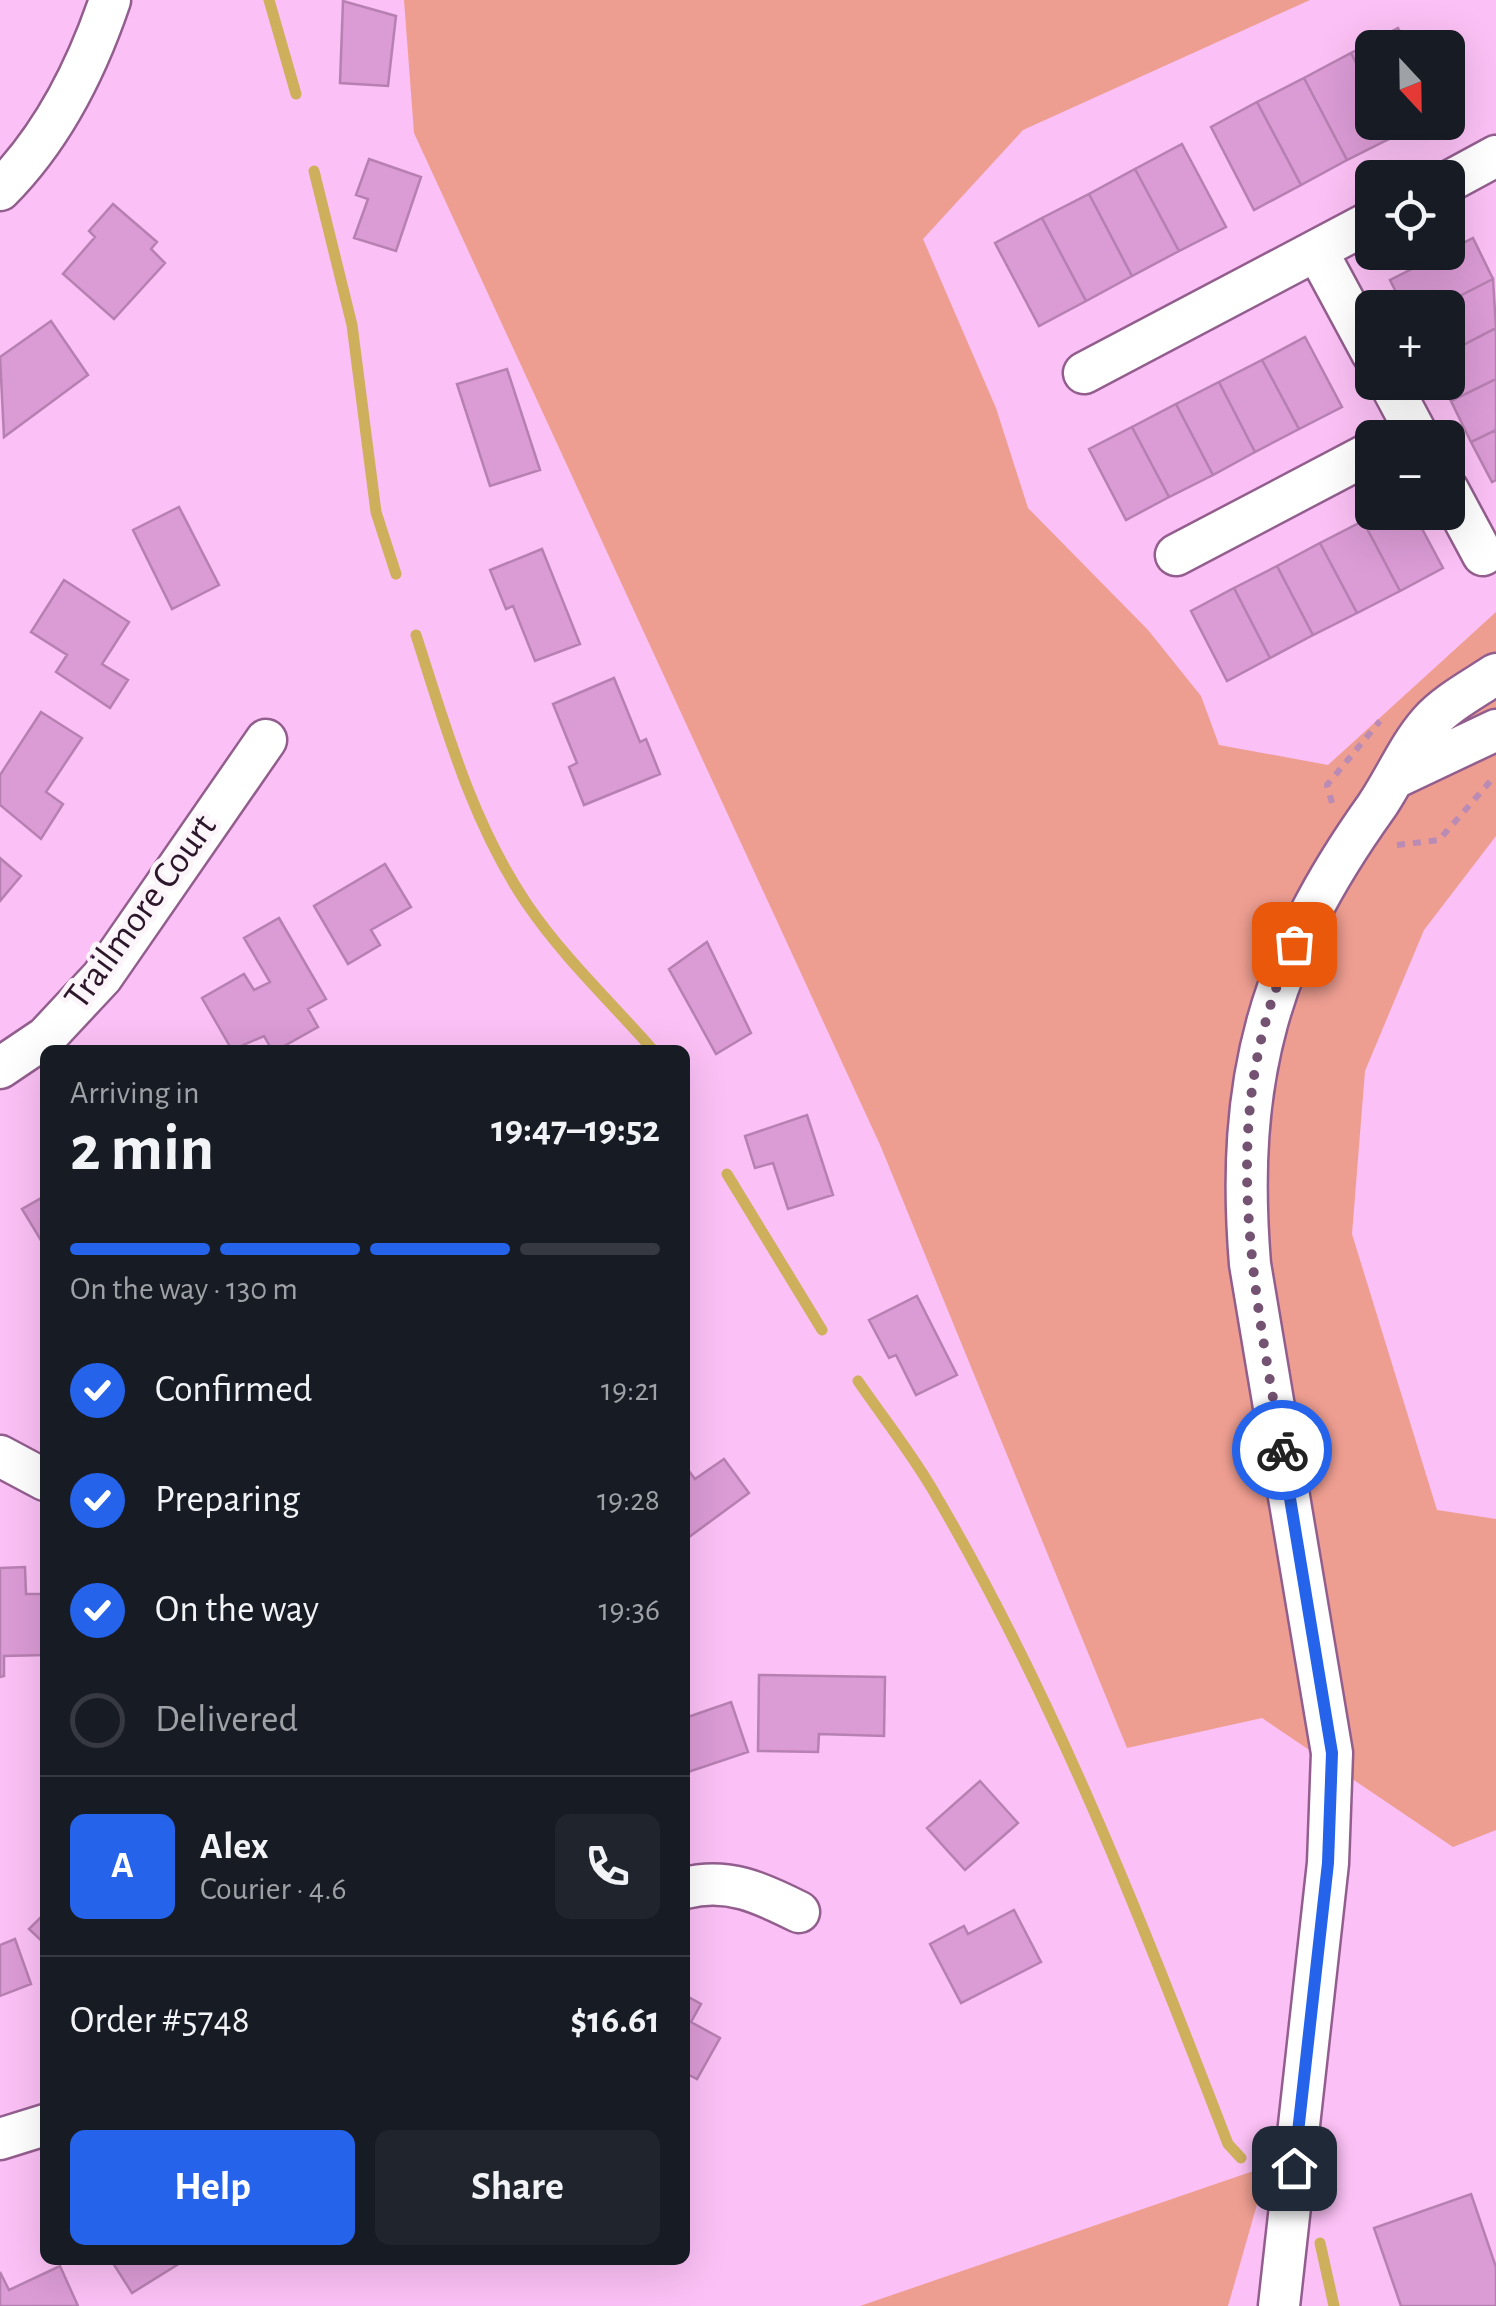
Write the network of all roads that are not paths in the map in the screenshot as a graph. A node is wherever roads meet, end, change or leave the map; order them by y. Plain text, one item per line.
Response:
1 (110, 0) edge
2 (1496, 156) edge
3 (1465, 173) edge
4 (0, 190) edge
5 (1355, 231) edge
6 (1316, 251) junction
7 (1355, 322) edge
8 (1084, 373) dead end
9 (1355, 461) edge
10 (1465, 522) edge
11 (1176, 555) dead end
12 (1483, 555) dead end
13 (1496, 674) edge
14 (1496, 730) edge
15 (266, 740) dead end
16 (1397, 777) junction
17 (0, 1068) edge
18 (0, 1456) edge
19 (40, 1477) edge
20 (690, 1887) edge
21 (798, 1912) dead end
22 (40, 2127) edge
23 (0, 2139) edge
24 (1279, 2306) edge

1 - 4 street
2 - 3 street
5 - 6 street
6 - 7 street
6 - 8 street
9 - 11 street
10 - 12 street
13 - 16 street
14 - 16 street
15 - 17 street, Trailmore Court
16 - 24 street
18 - 19 street
20 - 21 street
22 - 23 street

